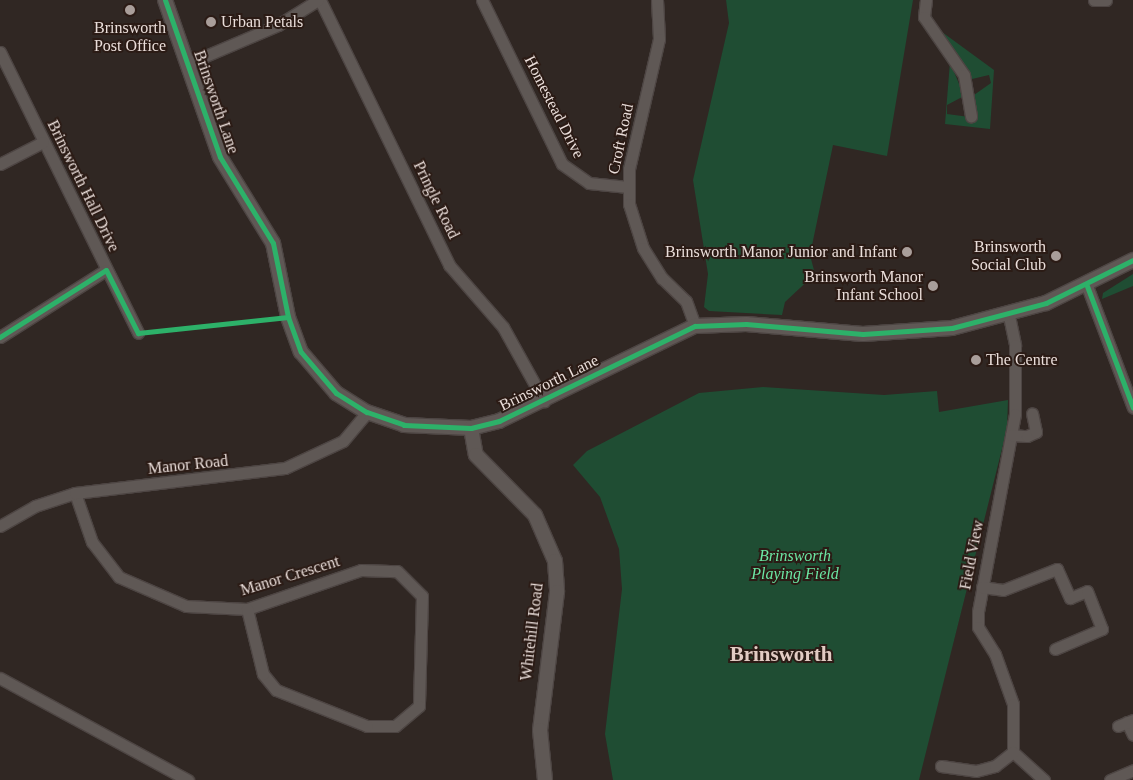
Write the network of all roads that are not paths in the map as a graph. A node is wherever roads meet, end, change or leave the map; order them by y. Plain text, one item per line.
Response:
1 (165, 0) edge
2 (319, 0) edge
3 (482, 0) edge
4 (657, 0) edge
5 (926, 0) edge
6 (1094, 0) edge
7 (1106, 0) edge
8 (0, 52) edge
9 (189, 63) junction
10 (971, 116) dead end
11 (43, 142) junction
12 (0, 164) edge
13 (628, 187) junction
14 (1133, 260) edge
15 (106, 270) junction
16 (1087, 286) junction
17 (1009, 316) junction
18 (695, 326) junction
19 (138, 333) dead end
20 (0, 337) edge
21 (544, 401) junction
22 (1133, 408) edge
23 (367, 412) junction
24 (1032, 413) dead end
25 (471, 428) junction
26 (1011, 434) junction
27 (76, 493) junction
28 (0, 526) edge
29 (982, 587) junction
30 (247, 609) junction
31 (1055, 649) dead end
32 (0, 678) edge
33 (1126, 723) edge
34 (1133, 735) edge
35 (1013, 752) junction
36 (941, 766) dead end
37 (1133, 770) edge
38 (188, 780) edge
39 (545, 780) edge
40 (1044, 780) edge
41 (1110, 780) edge

1 - 9 street, Brinsworth Lane
2 - 9 street
2 - 21 street, Pringle Road
3 - 13 street, Homestead Drive
4 - 13 street, Croft Road
5 - 10 street
6 - 7 street
8 - 11 street, Brinsworth Hall Drive
9 - 23 street, Brinsworth Lane
11 - 12 street
11 - 15 street, Brinsworth Hall Drive
13 - 18 street, Croft Road
14 - 16 street, Brinsworth Lane
15 - 19 street, Brinsworth Hall Drive
15 - 20 street
16 - 17 street, Brinsworth Lane
16 - 22 street
17 - 18 street, Brinsworth Lane
17 - 26 street, Field View
18 - 21 street, Brinsworth Lane
21 - 25 street, Brinsworth Lane
23 - 25 street, Brinsworth Lane
23 - 27 street, Manor Road
24 - 26 street
25 - 39 street, Whitehill Road
26 - 29 street, Field View
27 - 28 street, Manor Road
27 - 30 street, Manor Crescent
29 - 31 street
29 - 35 street, Field View
30 - 30 street, Manor Crescent
32 - 38 street
33 - 34 street
35 - 36 street
35 - 40 street
37 - 41 street

